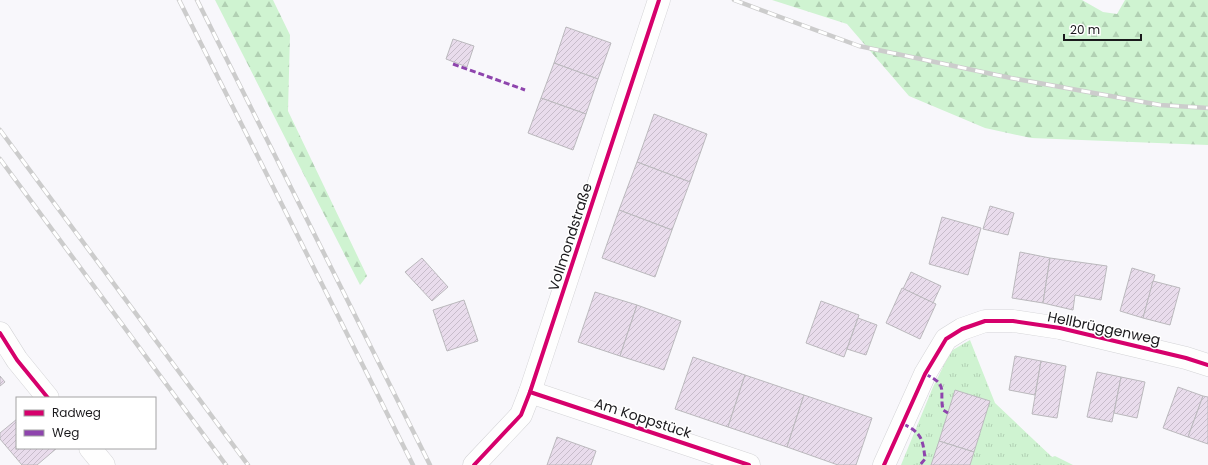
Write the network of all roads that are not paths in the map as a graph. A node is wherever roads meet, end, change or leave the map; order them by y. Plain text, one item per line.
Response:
1 (659, 0) edge
2 (0, 333) edge
3 (1208, 365) edge
4 (530, 392) junction
5 (47, 397) edge
6 (91, 449) edge
7 (104, 465) edge
8 (474, 465) edge
9 (749, 465) edge
10 (884, 465) edge

1 - 4 street, Vollmondstraße
2 - 5 street
3 - 10 street, Hellbrüggenweg
4 - 8 street, Vollmondstraße
4 - 9 street, Am Koppstück
6 - 7 street

